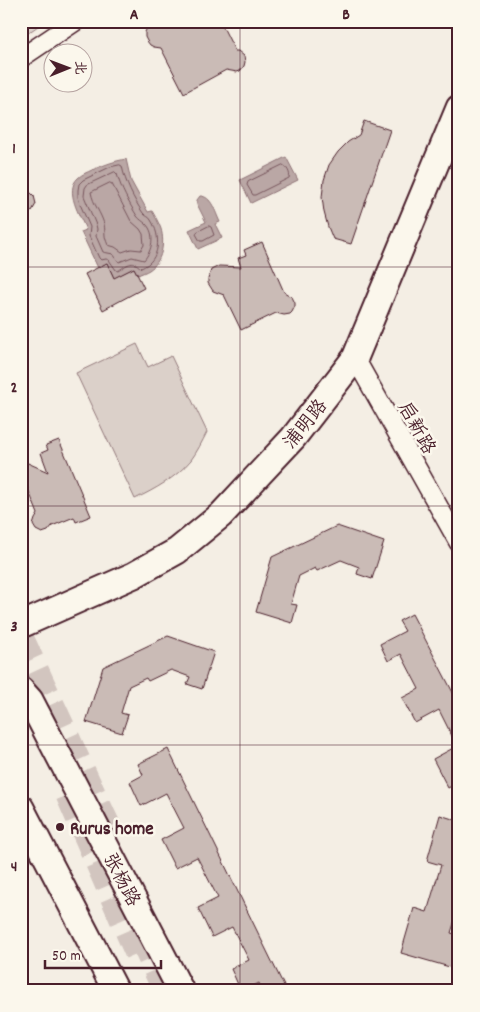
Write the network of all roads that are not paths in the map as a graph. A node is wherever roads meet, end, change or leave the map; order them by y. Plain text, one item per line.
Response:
1 (76, 21) edge
2 (21, 58) edge
3 (459, 108) edge
4 (355, 358) junction
5 (459, 543) edge
6 (21, 625) edge
7 (21, 690) edge
8 (21, 808) edge
9 (116, 991) edge
10 (182, 991) edge

1 - 2 street
3 - 4 main road, 浦明路
4 - 5 street, 启新路
4 - 6 main road, 浦明路
7 - 10 main road, 张杨路
8 - 9 main road

